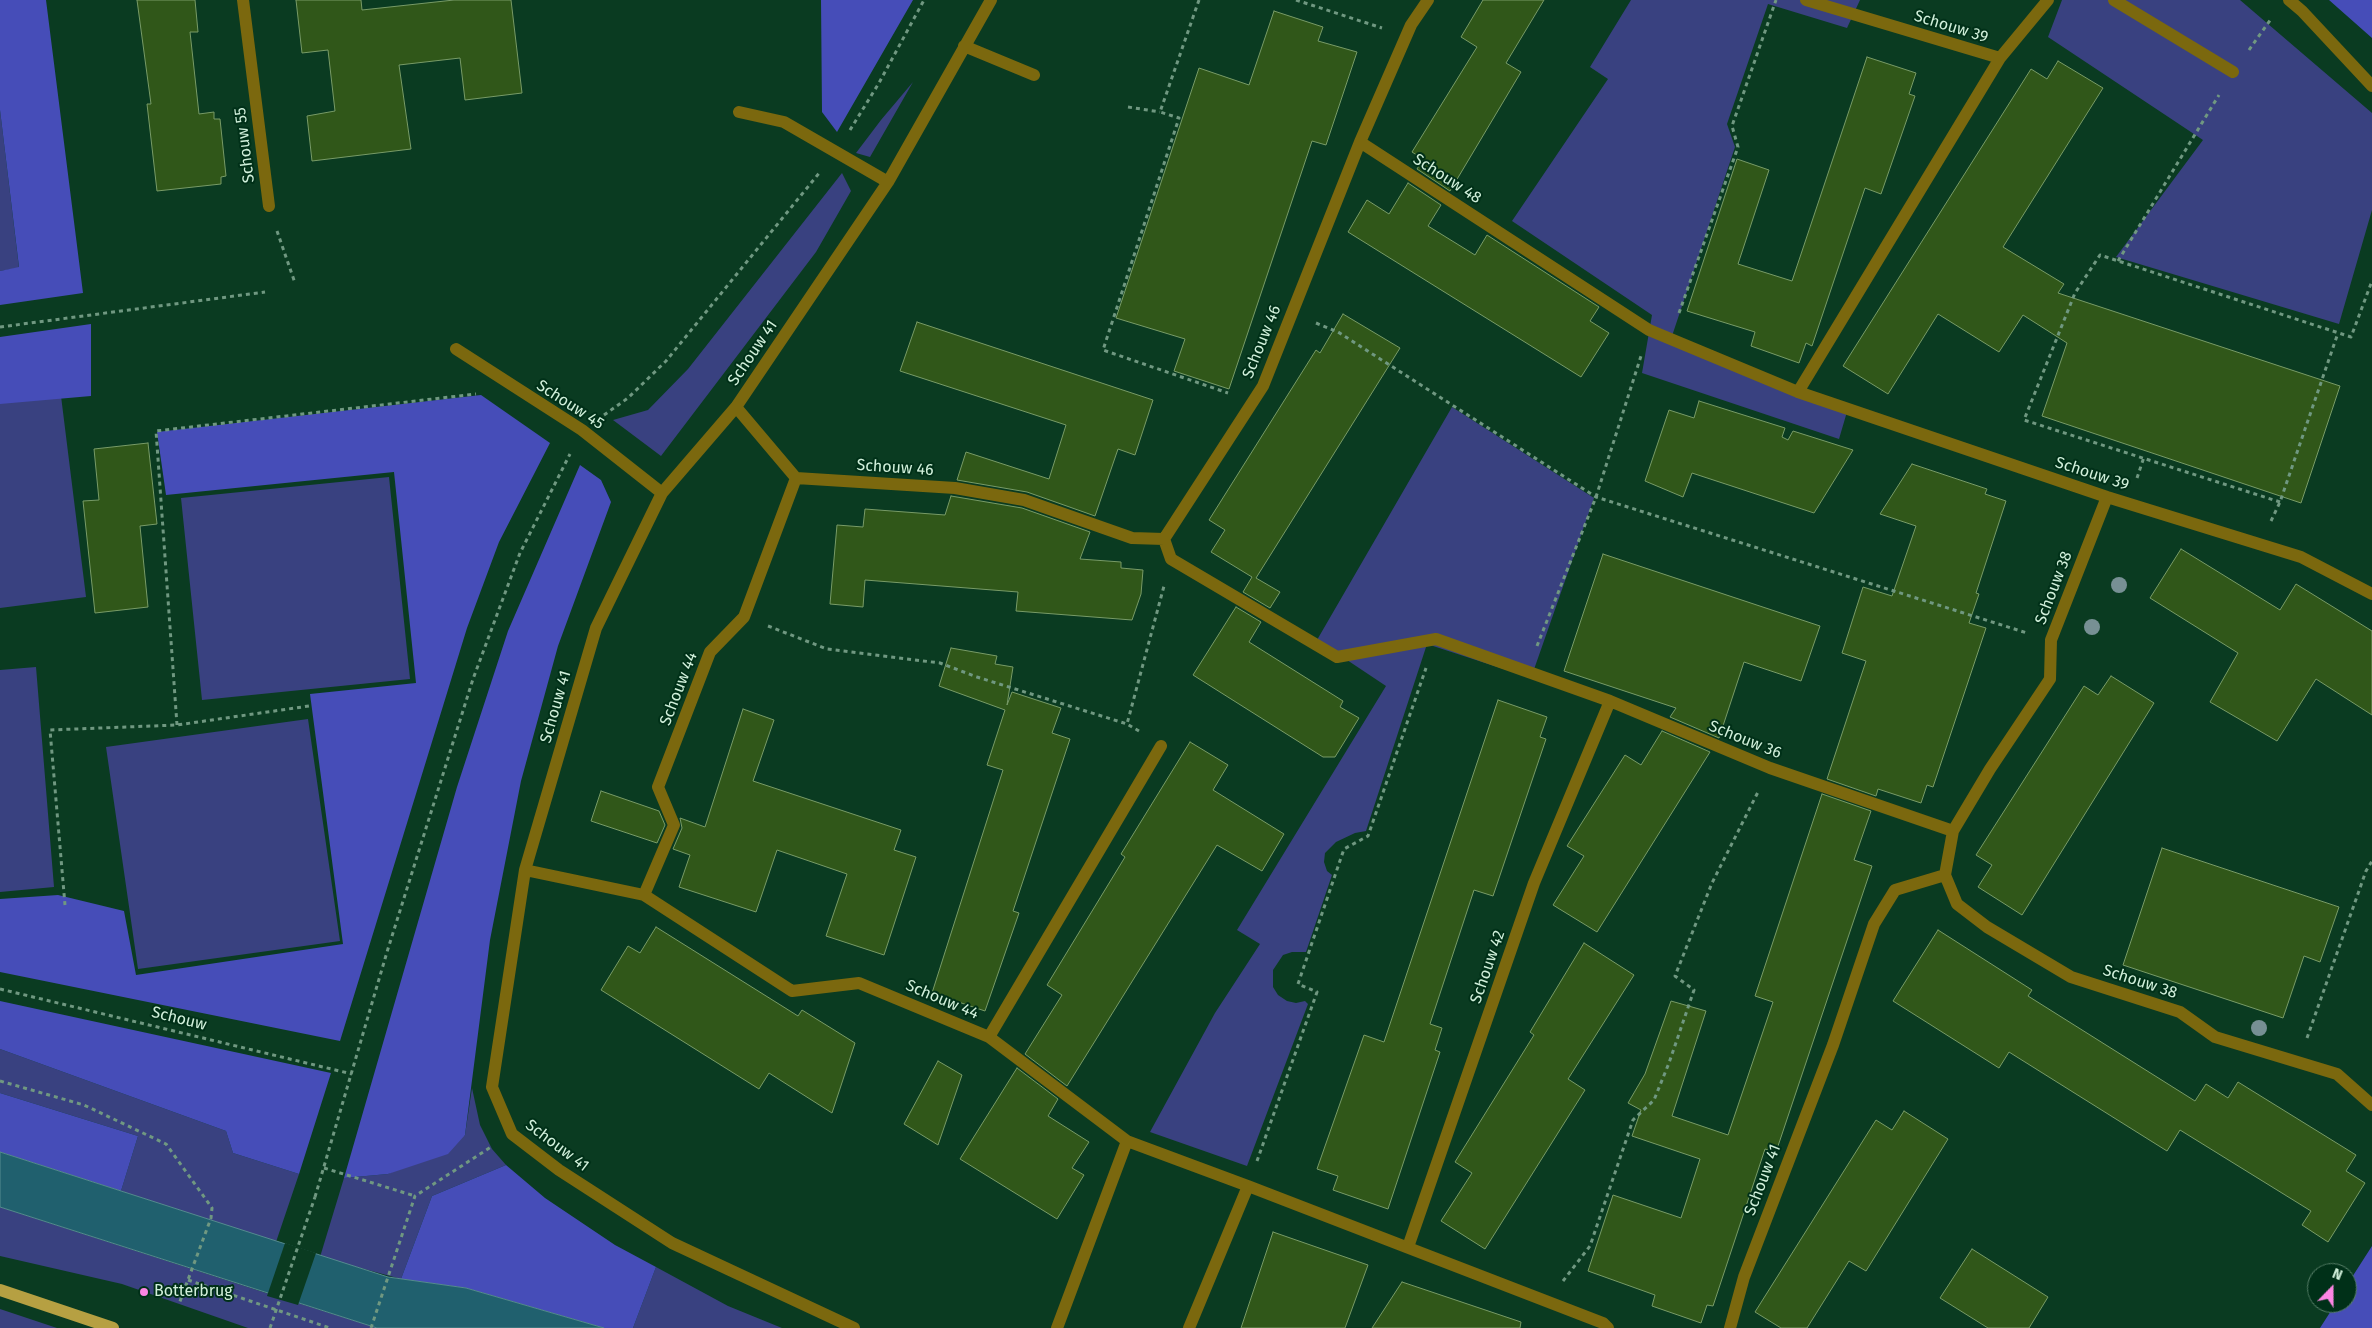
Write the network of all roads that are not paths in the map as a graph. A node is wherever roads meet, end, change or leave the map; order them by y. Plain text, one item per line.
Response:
1 (244, 0) edge
2 (990, 0) edge
3 (1428, 0) edge
4 (1806, 0) edge
5 (2048, 0) edge
6 (2114, 0) edge
7 (2289, 0) edge
8 (964, 46) junction
9 (2000, 58) junction
10 (2233, 72) road end
11 (1034, 75) dead end
12 (2372, 86) edge
13 (739, 112) dead end
14 (1360, 142) junction
15 (888, 182) junction
16 (269, 206) road end
17 (1649, 330) joint
18 (456, 349) dead end
19 (1798, 392) junction
20 (736, 407) junction
21 (796, 478) junction
22 (662, 493) junction
23 (2107, 497) junction
24 (1164, 539) junction
25 (2372, 594) edge
26 (1610, 701) junction
27 (1161, 746) road end
28 (1953, 831) junction
29 (525, 870) junction
30 (1945, 875) junction
31 (644, 894) junction
32 (988, 1037) junction
33 (2372, 1105) edge
34 (1127, 1141) junction
35 (1248, 1186) junction
36 (1408, 1247) junction
37 (0, 1290) edge
38 (113, 1328) edge
39 (854, 1328) edge
40 (1057, 1328) edge
41 (1189, 1328) edge
42 (1608, 1328) edge
43 (1730, 1328) edge

1 - 16 street, Schouw 55
2 - 8 street, Schouw 41
3 - 14 street
4 - 9 street, Schouw 39
5 - 9 street, Schouw 39
6 - 10 street
7 - 12 street
8 - 11 street
8 - 15 street, Schouw 41
9 - 19 street, Schouw 39
13 - 15 street
14 - 17 street, Schouw 48
14 - 24 street, Schouw 46
15 - 20 street, Schouw 41
17 - 19 street, Schouw 39
18 - 22 street, Schouw 45
19 - 23 street, Schouw 39
20 - 21 street
20 - 22 street, Schouw 41
21 - 24 street, Schouw 46
21 - 31 street, Schouw 44
22 - 29 street, Schouw 41
23 - 25 street, Schouw 39
23 - 28 street, Schouw 38
24 - 26 street, Schouw 36
26 - 28 street, Schouw 36
26 - 36 street, Schouw 42
27 - 32 street, Schouw 44
28 - 30 street, Schouw 38
29 - 31 street, Schouw 44
29 - 39 street, Schouw 41
30 - 33 street, Schouw 38
30 - 43 street, Schouw 41
31 - 32 street, Schouw 44
32 - 34 street, Schouw 44
34 - 35 street, Schouw 44
34 - 40 street
35 - 36 street
35 - 41 street
36 - 42 street
37 - 38 main road

